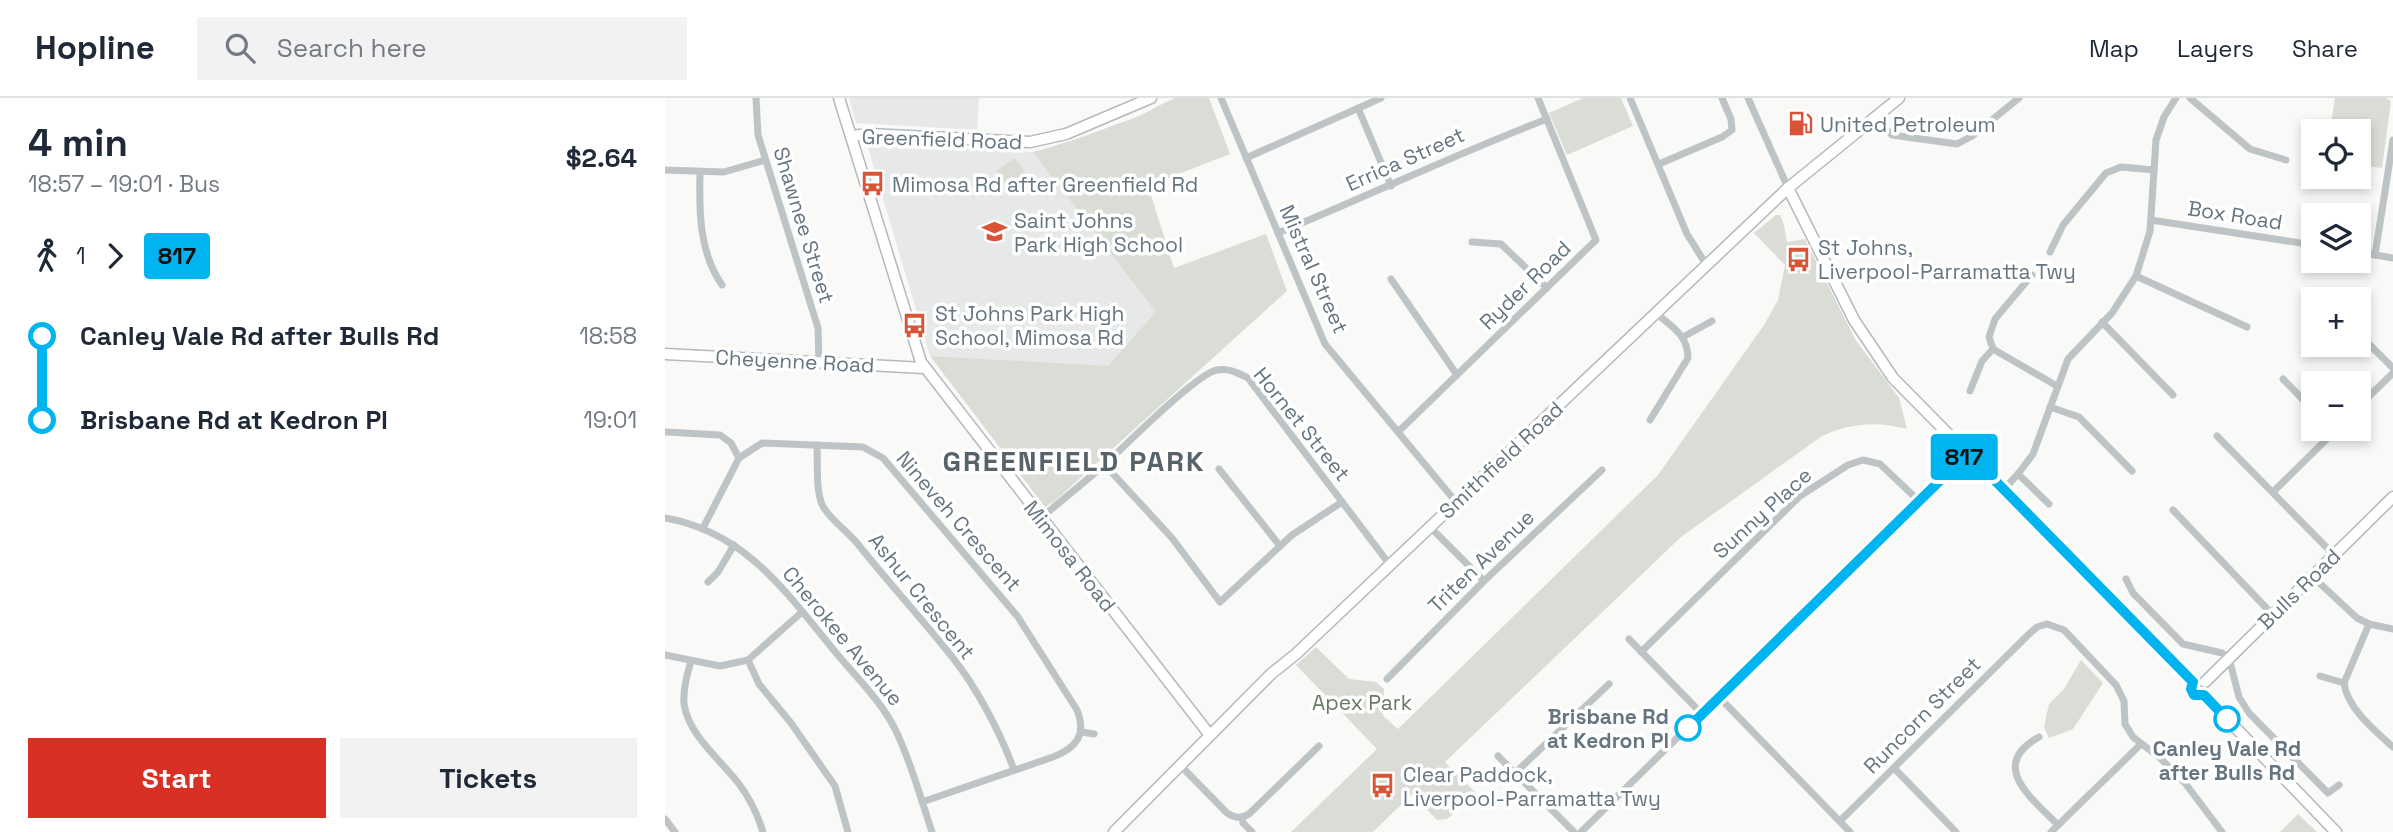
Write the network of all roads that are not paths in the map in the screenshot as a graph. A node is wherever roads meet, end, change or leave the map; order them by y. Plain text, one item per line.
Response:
1 (756, 98) edge
2 (839, 98) edge
3 (1151, 98) edge
4 (1221, 98) edge
5 (1381, 98) edge
6 (1538, 98) edge
7 (1630, 98) edge
8 (1722, 98) edge
9 (1748, 98) edge
10 (1899, 98) edge
11 (2019, 98) edge
12 (2176, 98) edge
13 (2190, 98) edge
14 (1358, 108) junction
15 (1874, 118) junction
16 (1547, 119) junction
17 (851, 136) junction
18 (2393, 140) edge
19 (1246, 158) junction
20 (765, 160) junction
21 (2286, 160) dead end
22 (1659, 164) junction
23 (665, 170) edge
24 (2154, 170) junction
25 (700, 172) junction
26 (2390, 175) edge
27 (1391, 186) junction
28 (1788, 188) junction
29 (2151, 220) junction
30 (1278, 233) junction
31 (1472, 242) dead end
32 (2301, 243) edge
33 (2050, 252) dead end
34 (2371, 254) edge
35 (2375, 255) junction
36 (2393, 258) edge
37 (1707, 266) junction
38 (2032, 275) dead end
39 (2136, 276) junction
40 (1391, 279) dead end
41 (722, 285) dead end
42 (1547, 288) junction
43 (1656, 313) junction
44 (1711, 321) dead end
45 (2102, 322) junction
46 (2247, 327) dead end
47 (1683, 337) junction
48 (2371, 347) edge
49 (1993, 349) junction
50 (665, 354) edge
51 (819, 363) junction
52 (924, 368) junction
53 (2393, 370) edge
54 (1457, 375) junction
55 (2283, 379) dead end
56 (2057, 386) junction
57 (1970, 391) dead end
58 (2371, 393) edge
59 (2173, 395) dead end
60 (2301, 398) edge
61 (2050, 407) junction
62 (1650, 420) dead end
63 (666, 432) edge
64 (1398, 432) junction
65 (2217, 436) dead end
66 (2323, 441) edge
67 (817, 445) junction
68 (1968, 453) junction
69 (739, 458) junction
70 (1104, 464) junction
71 (1219, 469) dead end
72 (1602, 470) dead end
73 (2132, 471) dead end
74 (2018, 474) junction
75 (2004, 489) junction
76 (2273, 492) junction
77 (2393, 497) edge
78 (1919, 501) junction
79 (1342, 502) junction
80 (1456, 502) junction
81 (2049, 504) dead end
82 (2173, 510) dead end
83 (665, 518) edge
84 (1041, 518) junction
85 (1430, 527) junction
86 (703, 528) junction
87 (734, 545) junction
88 (1280, 546) junction
89 (2334, 555) junction
90 (1390, 565) junction
91 (2312, 576) junction
92 (2126, 579) dead end
93 (1483, 581) junction
94 (708, 582) dead end
95 (802, 612) junction
96 (2273, 615) junction
97 (2369, 624) junction
98 (2393, 629) edge
99 (1629, 639) dead end
100 (1641, 652) junction
101 (665, 655) edge
102 (2229, 658) junction
103 (748, 660) junction
104 (691, 661) junction
105 (2320, 676) dead end
106 (1387, 679) dead end
107 (2193, 682) junction
108 (2206, 682) junction
109 (2344, 683) junction
110 (1609, 684) dead end
111 (2204, 695) junction
112 (1719, 697) junction
113 (1702, 714) junction
114 (1082, 732) junction
115 (1094, 734) dead end
116 (1209, 734) junction
117 (2039, 737) dead end
118 (2141, 744) junction
119 (1319, 746) dead end
120 (2393, 747) edge
121 (1498, 756) dead end
122 (1180, 765) junction
123 (1894, 768) junction
124 (1014, 770) junction
125 (1515, 773) junction
126 (2339, 785) dead end
127 (922, 802) junction
128 (1242, 817) junction
129 (665, 819) edge
130 (1840, 821) junction
131 (2058, 825) junction
132 (675, 832) edge
133 (763, 832) edge
134 (848, 832) edge
135 (932, 832) edge
136 (1114, 832) edge
137 (1252, 832) edge
138 (1574, 832) edge
139 (1581, 832) edge
140 (1850, 832) edge
141 (1956, 832) edge
142 (2051, 832) edge
143 (2222, 832) edge
144 (2336, 832) edge

1 - 20 street, Shawnee Street
2 - 17 main road, Mimosa Road
3 - 17 main road, Greenfield Road
4 - 19 street, Mistral Street
5 - 14 street
6 - 16 street, Ryder Road
7 - 22 street
8 - 22 street
9 - 28 street
10 - 15 main road, Smithfield Road
11 - 15 street
12 - 24 street
13 - 21 street
14 - 19 street
14 - 27 street
15 - 28 main road, Smithfield Road
16 - 27 street, Errica Street
16 - 42 street, Ryder Road
17 - 52 main road, Mimosa Road
18 - 26 street
19 - 30 street, Mistral Street
20 - 25 street
20 - 51 street, Shawnee Street
22 - 37 street
23 - 25 street
24 - 29 street
24 - 33 street
25 - 41 street
26 - 35 street
27 - 30 street, Errica Street
28 - 37 main road, Smithfield Road
28 - 68 main road
29 - 32 street, Box Road
29 - 39 street
30 - 64 street, Mistral Street
31 - 42 street
34 - 35 street
35 - 36 street
37 - 43 main road, Smithfield Road
38 - 49 street
39 - 45 street
39 - 46 street
40 - 54 street
42 - 54 street, Ryder Road
43 - 47 street
43 - 80 main road, Smithfield Road
44 - 47 street
45 - 56 street
45 - 59 street
47 - 62 street
48 - 53 street
49 - 56 street
49 - 57 street
50 - 51 main road, Cheyenne Road
51 - 52 main road, Cheyenne Road
52 - 84 main road, Mimosa Road
53 - 58 street
54 - 64 street, Ryder Road
55 - 60 street
56 - 61 street
61 - 73 street
61 - 74 street
63 - 69 street
64 - 80 street, Mistral Street
65 - 76 street
66 - 76 street
67 - 69 street, Nineveh Crescent
67 - 114 street, Nineveh Crescent
67 - 124 street, Ashur Crescent
68 - 75 main road
68 - 78 street
69 - 86 street
70 - 79 street, Hornet Street
70 - 84 street, Hornet Street
70 - 88 street
71 - 88 street
72 - 93 street, Triten Avenue
74 - 75 street
74 - 81 street
75 - 107 main road
76 - 89 street
77 - 89 main road, Bulls Road
78 - 100 street, Sunny Place
78 - 112 street
79 - 88 street
79 - 90 street, Hornet Street
80 - 85 main road, Smithfield Road
82 - 96 street
83 - 86 street, Cherokee Avenue
84 - 116 main road, Mimosa Road
85 - 90 main road, Smithfield Road
85 - 93 street
86 - 87 street, Cherokee Avenue
87 - 94 street
87 - 95 street, Cherokee Avenue
89 - 91 main road, Bulls Road
90 - 116 main road, Smithfield Road
91 - 96 main road, Bulls Road
91 - 97 street
92 - 102 street
93 - 106 street, Triten Avenue
95 - 103 street
95 - 127 street, Cherokee Avenue
96 - 102 main road, Bulls Road
97 - 98 street
97 - 109 street
99 - 100 street
100 - 113 street
101 - 104 street
102 - 108 main road, Bulls Road
102 - 126 street
103 - 104 street
103 - 134 street
104 - 133 street
105 - 109 street
107 - 108 main road
107 - 111 main road
108 - 111 main road
109 - 120 street
110 - 125 street
111 - 144 main road
112 - 113 street
112 - 130 street
113 - 139 street
114 - 115 street
114 - 124 street
116 - 122 main road, Smithfield Road
117 - 131 street
118 - 123 street, Runcorn Street
118 - 131 street
118 - 143 street
119 - 128 street
121 - 125 street
122 - 128 street
122 - 136 main road, Smithfield Road
123 - 130 street, Runcorn Street
123 - 141 street
124 - 127 street
125 - 138 street
127 - 135 street, Cherokee Avenue
128 - 137 street
129 - 132 street
130 - 140 street
131 - 142 street

